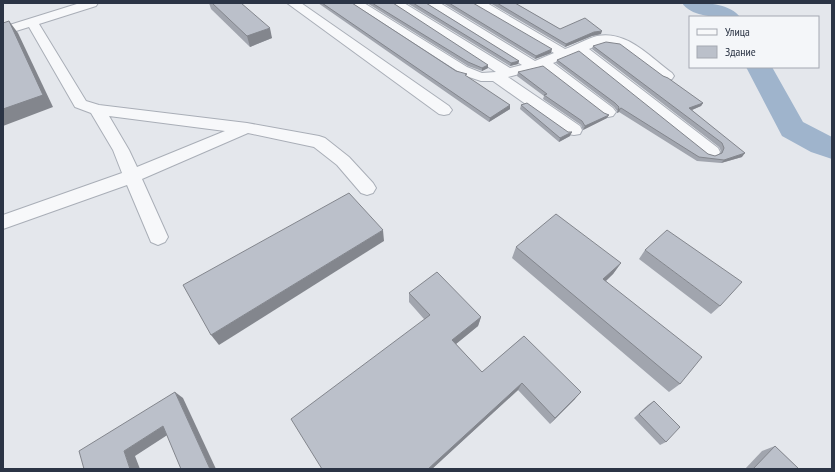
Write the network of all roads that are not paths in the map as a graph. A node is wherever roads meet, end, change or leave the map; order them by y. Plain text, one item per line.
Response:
1 (92, 3) edge
2 (293, 3) edge
3 (356, 3) edge
4 (396, 3) edge
5 (431, 3) edge
6 (478, 3) edge
7 (32, 22) junction
8 (3, 31) edge
9 (580, 48) junction
10 (564, 54) junction
11 (539, 64) junction
12 (502, 74) junction
13 (667, 76) edge
14 (97, 110) junction
15 (444, 110) dead end
16 (608, 112) dead end
17 (247, 128) junction
18 (574, 130) dead end
19 (712, 152) dead end
20 (132, 176) junction
21 (367, 188) dead end
22 (3, 222) edge
23 (158, 237) dead end

1 - 7 lane
2 - 15 lane
3 - 12 lane
4 - 12 lane
5 - 11 lane
6 - 10 lane
7 - 8 lane
7 - 14 lane
9 - 10 lane
9 - 13 lane
9 - 19 lane
10 - 11 lane
11 - 12 lane
11 - 16 lane
12 - 18 lane
14 - 17 lane
14 - 20 lane
17 - 20 lane
17 - 21 lane
20 - 22 lane
20 - 23 lane

